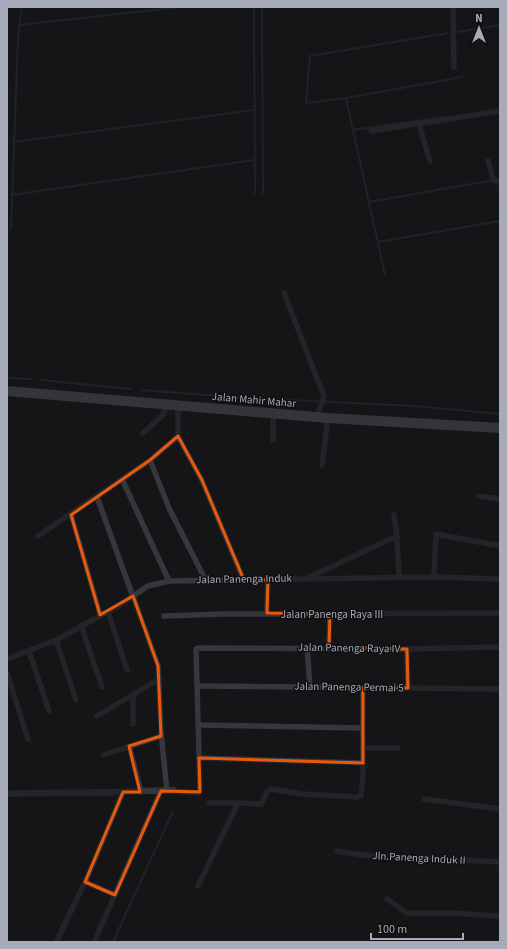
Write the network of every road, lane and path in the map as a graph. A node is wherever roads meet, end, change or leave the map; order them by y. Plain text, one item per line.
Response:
1 (453, 7) edge
2 (454, 67) dead end
3 (500, 111) edge
4 (419, 124) junction
5 (371, 131) dead end
6 (430, 161) dead end
7 (488, 161) dead end
8 (500, 183) edge
9 (284, 293) dead end
10 (7, 391) edge
11 (167, 404) junction
12 (178, 405) junction
13 (272, 414) junction
14 (317, 418) junction
15 (328, 418) junction
16 (500, 428) edge
17 (143, 433) dead end
18 (178, 436) junction
19 (273, 440) dead end
20 (150, 460) junction
21 (322, 465) dead end
22 (122, 479) junction
23 (479, 496) dead end
24 (96, 497) junction
25 (500, 498) edge
26 (71, 515) junction
27 (394, 516) dead end
28 (38, 536) dead end
29 (397, 537) junction
30 (500, 546) edge
31 (399, 577) junction
32 (434, 577) junction
33 (306, 578) junction
34 (500, 578) edge
35 (205, 579) junction
36 (244, 580) junction
37 (268, 580) junction
38 (169, 581) junction
39 (133, 596) junction
40 (108, 612) junction
41 (267, 613) junction
42 (500, 613) edge
43 (330, 614) junction
44 (100, 615) junction
45 (164, 616) dead end
46 (81, 625) junction
47 (56, 640) junction
48 (307, 647) junction
49 (329, 647) junction
50 (500, 647) edge
51 (407, 649) junction
52 (29, 651) junction
53 (7, 658) edge
54 (127, 670) dead end
55 (7, 673) edge
56 (159, 679) junction
57 (198, 686) junction
58 (102, 687) dead end
59 (310, 687) junction
60 (363, 688) junction
61 (408, 688) junction
62 (500, 689) edge
63 (133, 695) junction
64 (76, 700) dead end
65 (49, 711) dead end
66 (97, 716) dead end
67 (133, 724) dead end
68 (199, 725) junction
69 (362, 728) junction
70 (161, 736) junction
71 (28, 739) dead end
72 (130, 746) junction
73 (363, 748) junction
74 (398, 748) dead end
75 (104, 755) dead end
76 (199, 758) junction
77 (363, 763) junction
78 (164, 791) junction
79 (123, 792) junction
80 (140, 792) junction
81 (7, 793) edge
82 (424, 799) dead end
83 (208, 803) dead end
84 (238, 803) junction
85 (500, 809) edge
86 (338, 851) dead end
87 (500, 862) edge
88 (85, 882) junction
89 (198, 886) dead end
90 (115, 895) junction
91 (387, 899) dead end
92 (500, 916) edge
93 (56, 942) edge
94 (94, 942) edge

1 - 2 street
3 - 4 street
4 - 5 street
4 - 6 street
7 - 8 street
9 - 14 street
10 - 11 highway, Jalan Mahir Mahar
11 - 12 highway, Jalan Mahir Mahar
11 - 17 street
12 - 13 highway, Jalan Mahir Mahar
12 - 18 street
13 - 14 highway, Jalan Mahir Mahar
13 - 19 street
14 - 15 highway, Jalan Mahir Mahar
15 - 16 highway, Jalan Mahir Mahar
15 - 21 street
18 - 20 street
18 - 36 street
20 - 22 street
20 - 35 street
22 - 24 street
22 - 38 street
23 - 25 street
24 - 26 street
24 - 39 street
26 - 28 street
26 - 44 street
27 - 29 street
29 - 31 street
29 - 33 street
30 - 32 street
31 - 32 street, Jalan Panenga Induk
31 - 33 street, Jalan Panenga Induk
32 - 34 street, Jalan Panenga Induk
33 - 37 street, Jalan Panenga Induk
35 - 36 street, Jalan Panenga Induk
35 - 38 street, Jalan Panenga Induk
36 - 37 street, Jalan Panenga Induk
37 - 41 street
38 - 39 street, Jalan Panenga Induk
39 - 40 street, Jalan Panenga Induk
39 - 56 street
40 - 44 street, Jalan Panenga Induk
40 - 54 street
41 - 43 street, Jalan Panenga Raya III
41 - 45 street, Jalan Panenga Raya III
42 - 43 street, Jalan Panenga Raya III
43 - 49 street
44 - 46 street, Jalan Panenga Induk
46 - 47 street, Jalan Panenga Induk
46 - 58 street
47 - 52 street, Jalan Panenga Induk
47 - 64 street
48 - 49 street, Jalan Panenga Raya IV
48 - 57 street, Jalan Panenga Raya IV
48 - 59 street
49 - 51 street, Jalan Panenga Raya IV
50 - 51 street, Jalan Panenga Raya IV
51 - 61 street
52 - 53 street, Jalan Panenga Induk
52 - 65 street
55 - 71 street
56 - 63 street
56 - 70 street
57 - 59 street, Jalan Panenga Permai 5
57 - 68 street
59 - 60 street, Jalan Panenga Permai 5
60 - 61 street, Jalan Panenga Permai 5
60 - 69 street
61 - 62 street, Jalan Panenga Permai 5
63 - 66 street
63 - 67 street
68 - 69 street
68 - 76 street
69 - 73 street
70 - 72 street
70 - 78 street
72 - 75 street
72 - 80 street
73 - 74 street
73 - 77 street
76 - 77 street
76 - 78 street
77 - 84 street
78 - 80 street
78 - 90 street
79 - 80 street
79 - 81 street
79 - 88 street
82 - 85 street
83 - 84 street
84 - 89 street
86 - 87 street, Jln.Panenga Induk II
88 - 90 street
88 - 93 street
90 - 94 street
91 - 92 street

